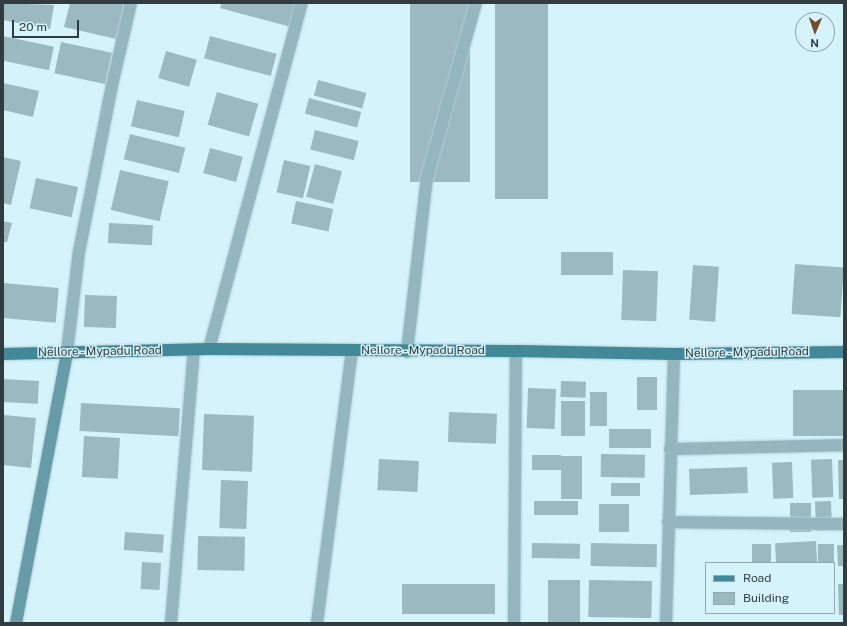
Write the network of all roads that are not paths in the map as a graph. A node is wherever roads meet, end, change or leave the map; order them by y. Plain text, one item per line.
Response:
1 (131, 3) edge
2 (302, 3) edge
3 (476, 3) edge
4 (209, 349) junction
5 (194, 350) junction
6 (352, 351) junction
7 (516, 351) junction
8 (67, 352) junction
9 (407, 352) junction
10 (844, 352) edge
11 (3, 354) edge
12 (674, 354) junction
13 (844, 445) edge
14 (670, 449) junction
15 (668, 522) junction
16 (844, 524) edge
17 (16, 623) edge
18 (171, 623) edge
19 (317, 623) edge
20 (514, 623) edge
21 (666, 623) edge

1 - 8 street
2 - 4 street
3 - 9 street
4 - 5 main road, Nellore - Mypadu Road
4 - 6 main road, Nellore - Mypadu Road
5 - 8 main road, Nellore - Mypadu Road
5 - 18 street
6 - 9 main road, Nellore - Mypadu Road
6 - 19 street
7 - 9 main road, Nellore - Mypadu Road
7 - 12 main road, Nellore - Mypadu Road
7 - 20 street
8 - 11 main road, Nellore - Mypadu Road
8 - 17 street
10 - 12 main road, Nellore - Mypadu Road
12 - 14 street
13 - 14 street
14 - 15 street
15 - 16 street
15 - 21 street

